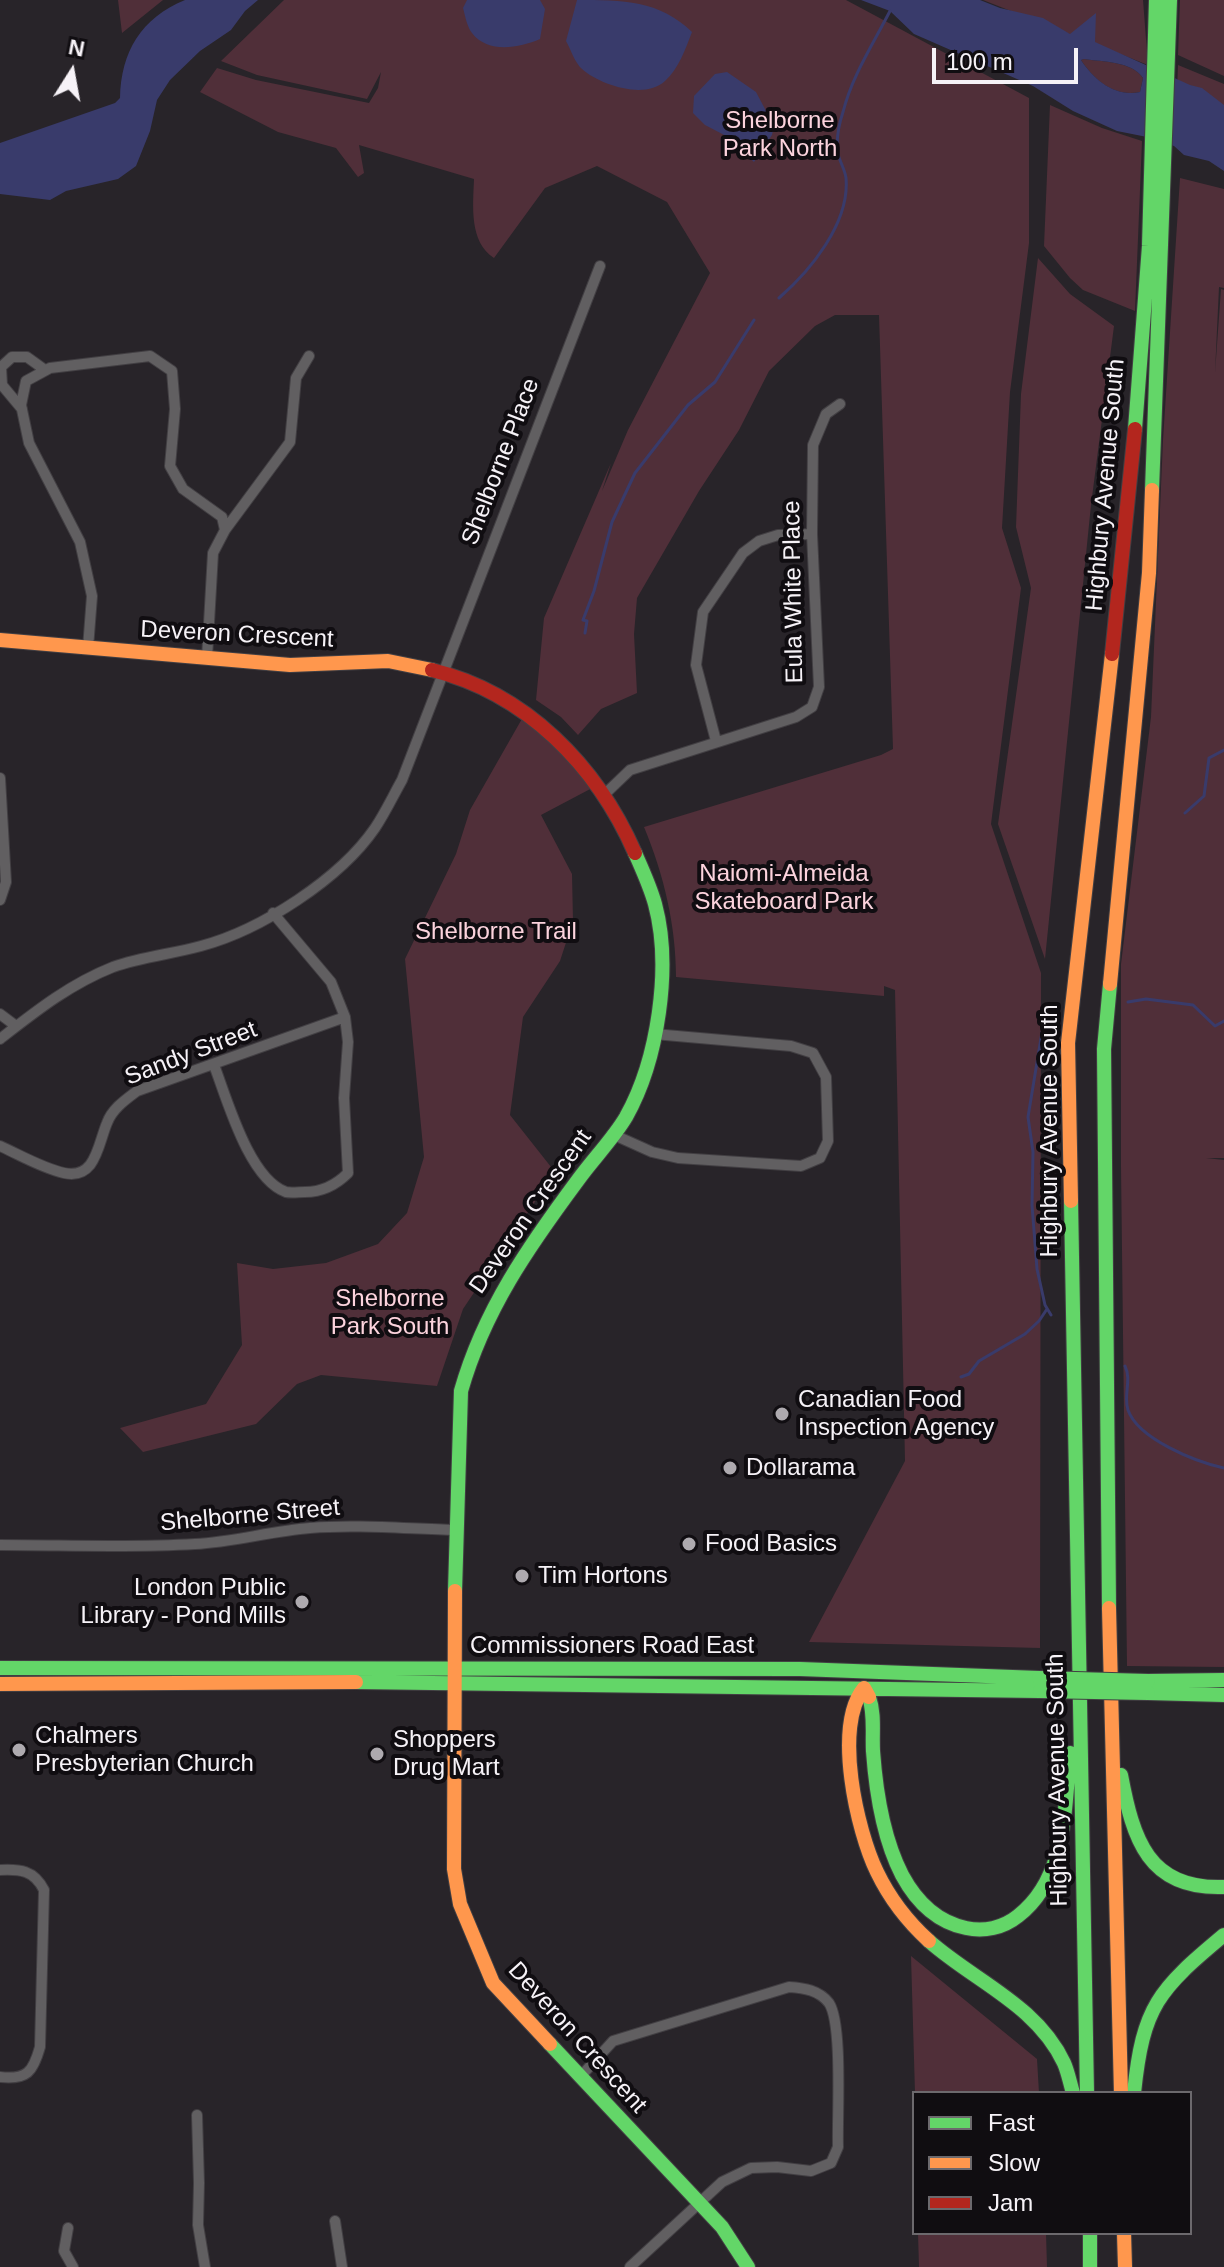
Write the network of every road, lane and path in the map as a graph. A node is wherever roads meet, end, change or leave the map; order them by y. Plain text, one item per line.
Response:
1 (1156, 0) edge
2 (1170, 0) edge
3 (1163, 38) junction
4 (1159, 174) junction
5 (600, 266) dead end
6 (309, 356) dead end
7 (45, 370) junction
8 (840, 404) dead end
9 (22, 409) junction
10 (225, 530) junction
11 (812, 534) junction
12 (0, 640) edge
13 (88, 648) junction
14 (207, 658) junction
15 (441, 672) junction
16 (716, 741) junction
17 (0, 778) edge
18 (606, 793) junction
19 (0, 900) edge
20 (273, 913) junction
21 (0, 1014) edge
22 (345, 1017) junction
23 (16, 1026) junction
24 (654, 1034) junction
25 (0, 1039) edge
26 (214, 1065) junction
27 (612, 1134) junction
28 (0, 1146) edge
29 (456, 1530) junction
30 (0, 1545) edge
31 (453, 1667) junction
32 (0, 1668) edge
33 (864, 1671) junction
34 (1224, 1680) edge
35 (454, 1683) junction
36 (0, 1684) edge
37 (1040, 1685) junction
38 (1148, 1687) junction
39 (864, 1688) junction
40 (1224, 1695) edge
41 (1110, 1709) junction
42 (1078, 1711) junction
43 (0, 1870) edge
44 (1224, 1887) edge
45 (1224, 1935) edge
46 (581, 2076) junction
47 (0, 2077) edge
48 (1073, 2091) edge
49 (1087, 2091) edge
50 (1121, 2091) edge
51 (1134, 2091) edge
52 (197, 2115) dead end
53 (697, 2203) junction
54 (335, 2221) dead end
55 (68, 2228) dead end
56 (1090, 2235) edge
57 (1124, 2235) edge
58 (73, 2267) edge
59 (205, 2267) edge
60 (342, 2267) edge
61 (630, 2267) edge
62 (748, 2267) edge
63 (1090, 2267) edge
64 (1125, 2267) edge

1 - 3 main road
2 - 3 main road
3 - 4 main road
4 - 41 main road, Highbury Avenue South
4 - 42 main road, Highbury Avenue South
5 - 15 street, Shelborne Place
6 - 10 street
7 - 9 street
7 - 9 street
7 - 10 street
8 - 11 street, Eula White Place
9 - 13 street
10 - 14 street
11 - 16 street, Eula White Place
11 - 16 street
12 - 13 main road, Deveron Crescent
13 - 14 main road, Deveron Crescent
14 - 15 main road, Deveron Crescent
15 - 18 main road, Deveron Crescent
15 - 20 street
16 - 18 street, Eula White Place
17 - 19 street
18 - 24 main road, Deveron Crescent
20 - 22 street
20 - 23 street
21 - 23 street
22 - 26 street, Sandy Street
22 - 26 street
23 - 25 street
24 - 27 main road, Deveron Crescent
24 - 27 street
26 - 28 street, Sandy Street
27 - 29 main road, Deveron Crescent
29 - 30 street, Shelborne Street
29 - 31 main road, Deveron Crescent
31 - 32 main road, Commissioners Road East
31 - 33 main road, Commissioners Road East
31 - 35 main road, Deveron Crescent
33 - 37 main road, Commissioners Road East
33 - 39 main road
34 - 38 main road, Commissioners Road East
35 - 36 main road, Commissioners Road East
35 - 39 main road, Commissioners Road East
35 - 46 main road, Deveron Crescent
37 - 38 main road, Commissioners Road East, bridge
37 - 39 main road, Commissioners Road East
38 - 40 main road, Commissioners Road East
39 - 42 main road
39 - 48 main road
41 - 44 main road
41 - 50 main road, Highbury Avenue South
42 - 49 main road, Highbury Avenue South
43 - 47 street
45 - 51 main road
46 - 53 main road, Deveron Crescent
46 - 53 street
52 - 59 street
53 - 61 street
53 - 62 main road, Deveron Crescent
54 - 60 street
55 - 58 street
56 - 63 main road
57 - 64 main road

